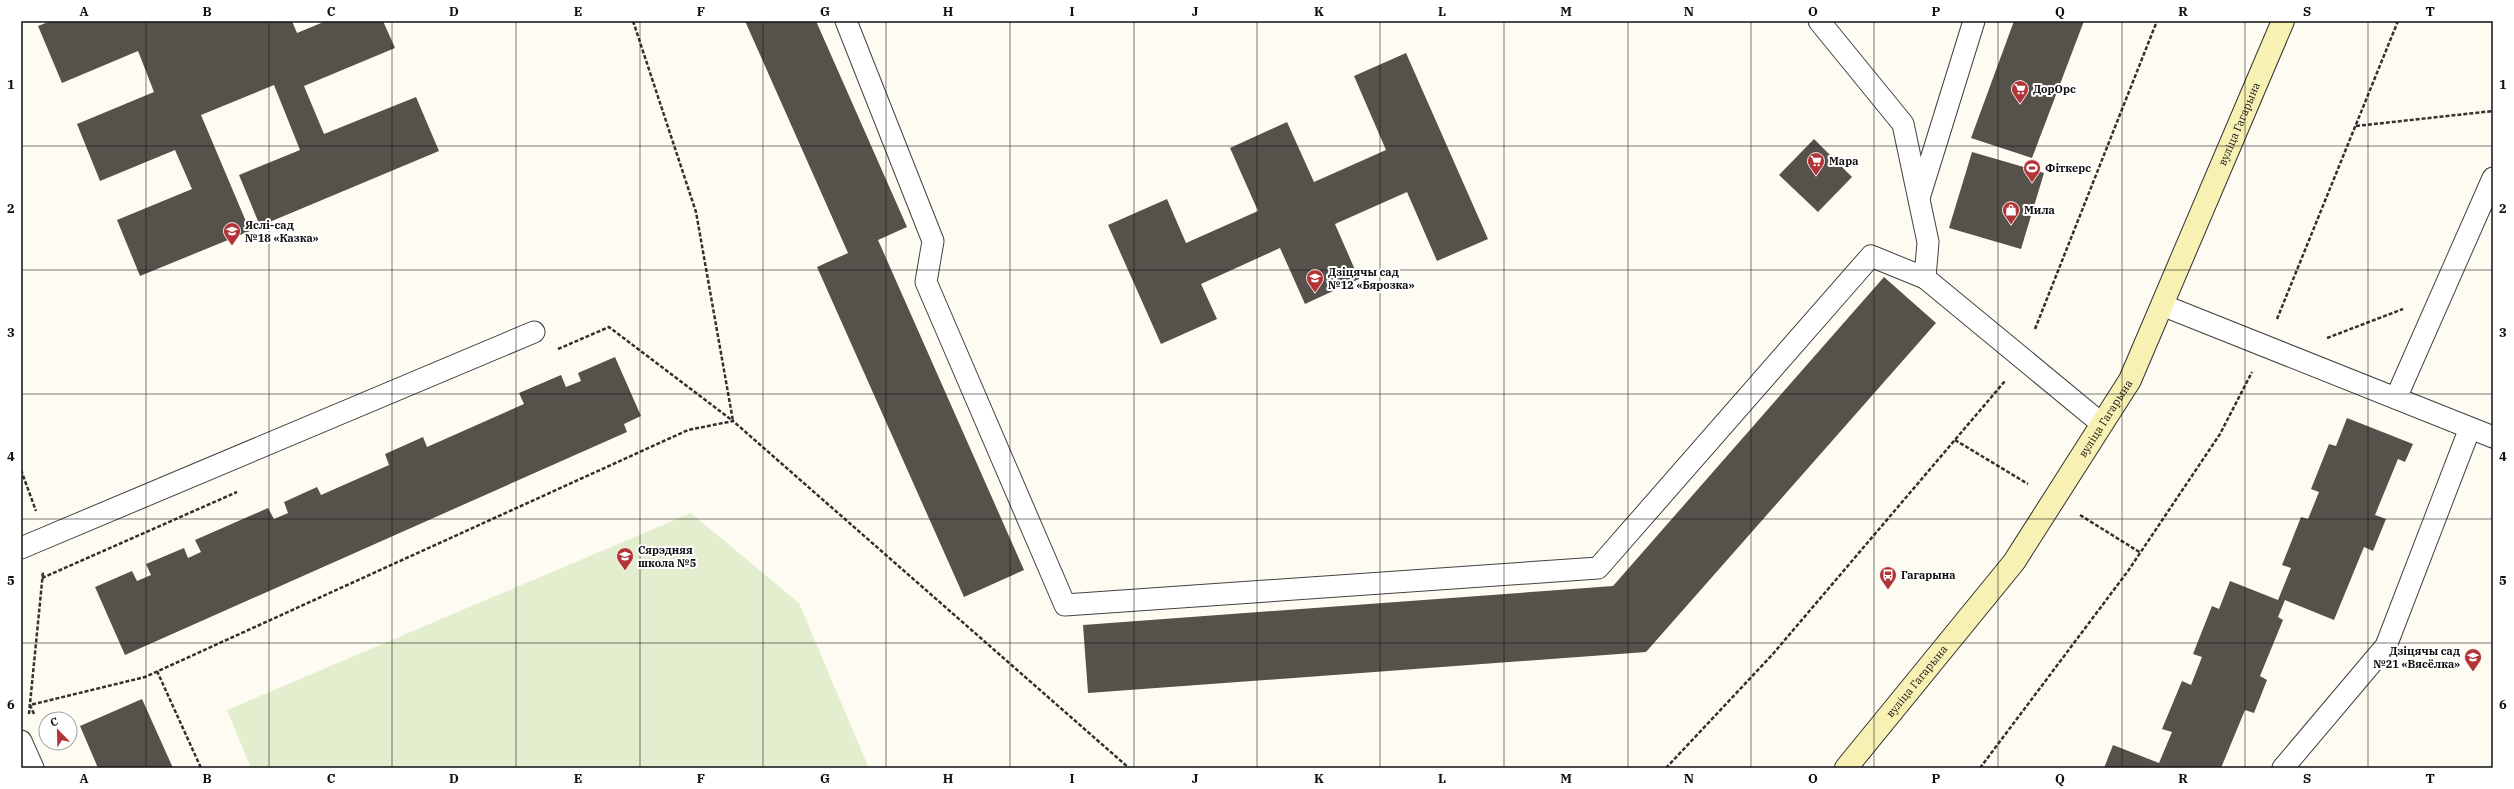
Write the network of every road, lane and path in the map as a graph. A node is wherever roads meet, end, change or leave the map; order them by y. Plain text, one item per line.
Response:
1 (633, 21) edge
2 (846, 21) edge
3 (1974, 21) edge
4 (2157, 21) edge
5 (2283, 21) edge
6 (2398, 21) edge
7 (1820, 22) edge
8 (2493, 111) edge
9 (2356, 126) junction
10 (2493, 178) edge
11 (1919, 199) junction
12 (1925, 278) junction
13 (2442, 293) junction
14 (2162, 305) junction
15 (534, 332) dead end
16 (2324, 339) dead end
17 (2266, 346) junction
18 (551, 353) dead end
19 (2022, 360) junction
20 (2396, 398) junction
21 (733, 421) junction
22 (2102, 424) junction
23 (2470, 428) junction
24 (2493, 437) edge
25 (21, 470) edge
26 (238, 491) dead end
27 (46, 537) junction
28 (21, 548) edge
29 (42, 578) junction
30 (157, 671) junction
31 (30, 705) junction
32 (26, 753) edge
33 (201, 768) edge
34 (1129, 768) edge
35 (1666, 768) edge
36 (1846, 768) edge
37 (1980, 768) edge
38 (2283, 768) edge

1 - 21 path
2 - 12 lane
3 - 11 lane
4 - 19 path
5 - 14 main road, вуліца Гагарына
6 - 9 path
7 - 11 lane
8 - 9 path
9 - 17 path
10 - 13 lane
11 - 12 lane
12 - 19 lane
13 - 16 path
13 - 20 lane
14 - 17 lane
14 - 22 main road, вуліца Гагарына
15 - 27 lane
17 - 20 lane
17 - 37 path
18 - 21 path
19 - 22 lane
19 - 35 path
20 - 23 lane
21 - 30 path
21 - 34 path
22 - 36 main road, вуліца Гагарына
23 - 24 lane
23 - 38 lane
25 - 27 path
26 - 29 path
27 - 28 lane
27 - 29 path
29 - 31 path
30 - 31 path
30 - 33 path
31 - 32 path

